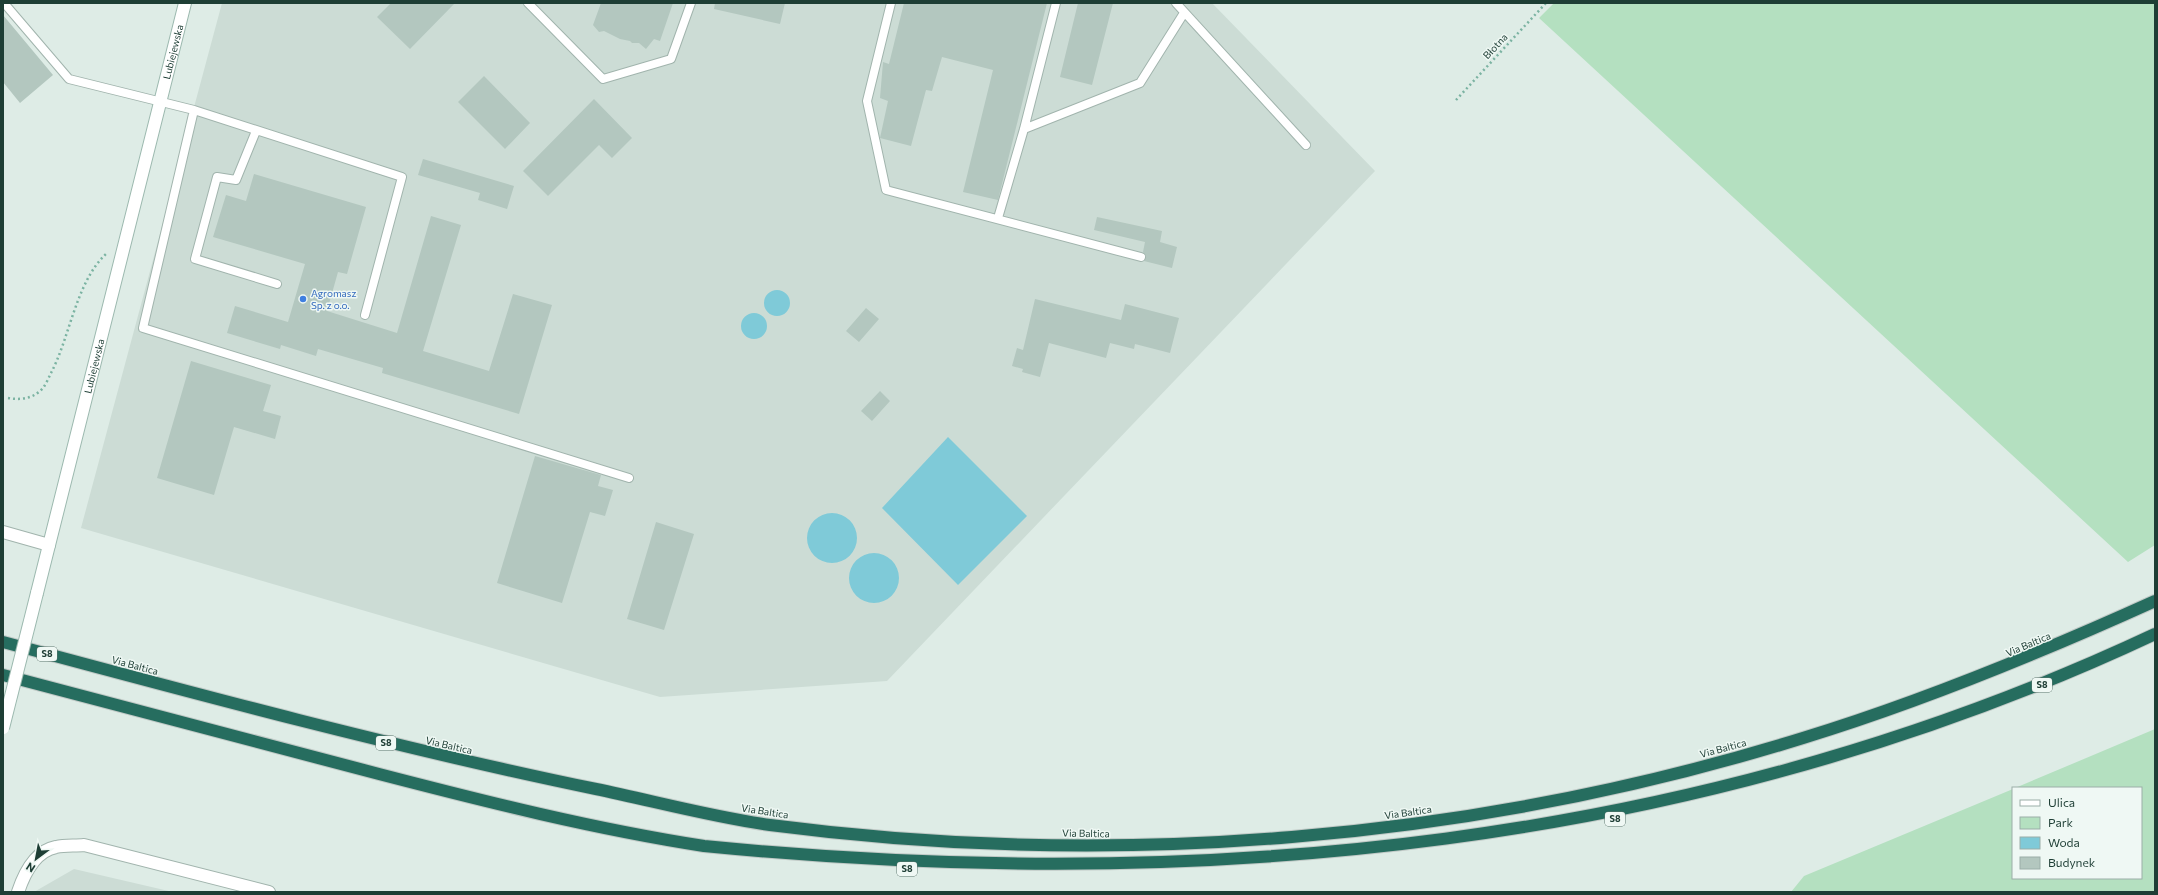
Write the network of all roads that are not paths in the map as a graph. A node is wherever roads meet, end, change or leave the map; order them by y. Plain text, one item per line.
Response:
1 (4, 3) edge
2 (185, 3) edge
3 (528, 3) edge
4 (691, 3) edge
5 (891, 3) edge
6 (1056, 3) edge
7 (1176, 3) edge
8 (1184, 13) junction
9 (160, 102) junction
10 (194, 110) junction
11 (1024, 129) junction
12 (256, 131) junction
13 (1306, 145) dead end
14 (998, 218) junction
15 (1141, 257) dead end
16 (277, 284) dead end
17 (365, 315) dead end
18 (629, 478) dead end
19 (3, 532) edge
20 (49, 545) junction
21 (2155, 601) edge
22 (2155, 634) edge
23 (3, 642) edge
24 (3, 675) edge
25 (3, 728) edge
26 (1408, 855) dead end
27 (1085, 876) dead end
28 (18, 892) edge
29 (269, 892) edge

1 - 9 lane
2 - 9 main road, Lubiejewska
3 - 4 lane
5 - 14 lane
6 - 11 lane
7 - 8 lane
8 - 11 lane
8 - 13 lane
9 - 10 lane
9 - 20 main road, Lubiejewska
10 - 12 lane
10 - 18 lane
11 - 14 lane
12 - 16 lane
12 - 17 lane
14 - 15 lane
19 - 20 main road
20 - 25 main road, Lubiejewska, bridge
21 - 23 highway, Via Baltica / S8
22 - 26 highway, S8
24 - 27 highway, S8
28 - 29 main road

